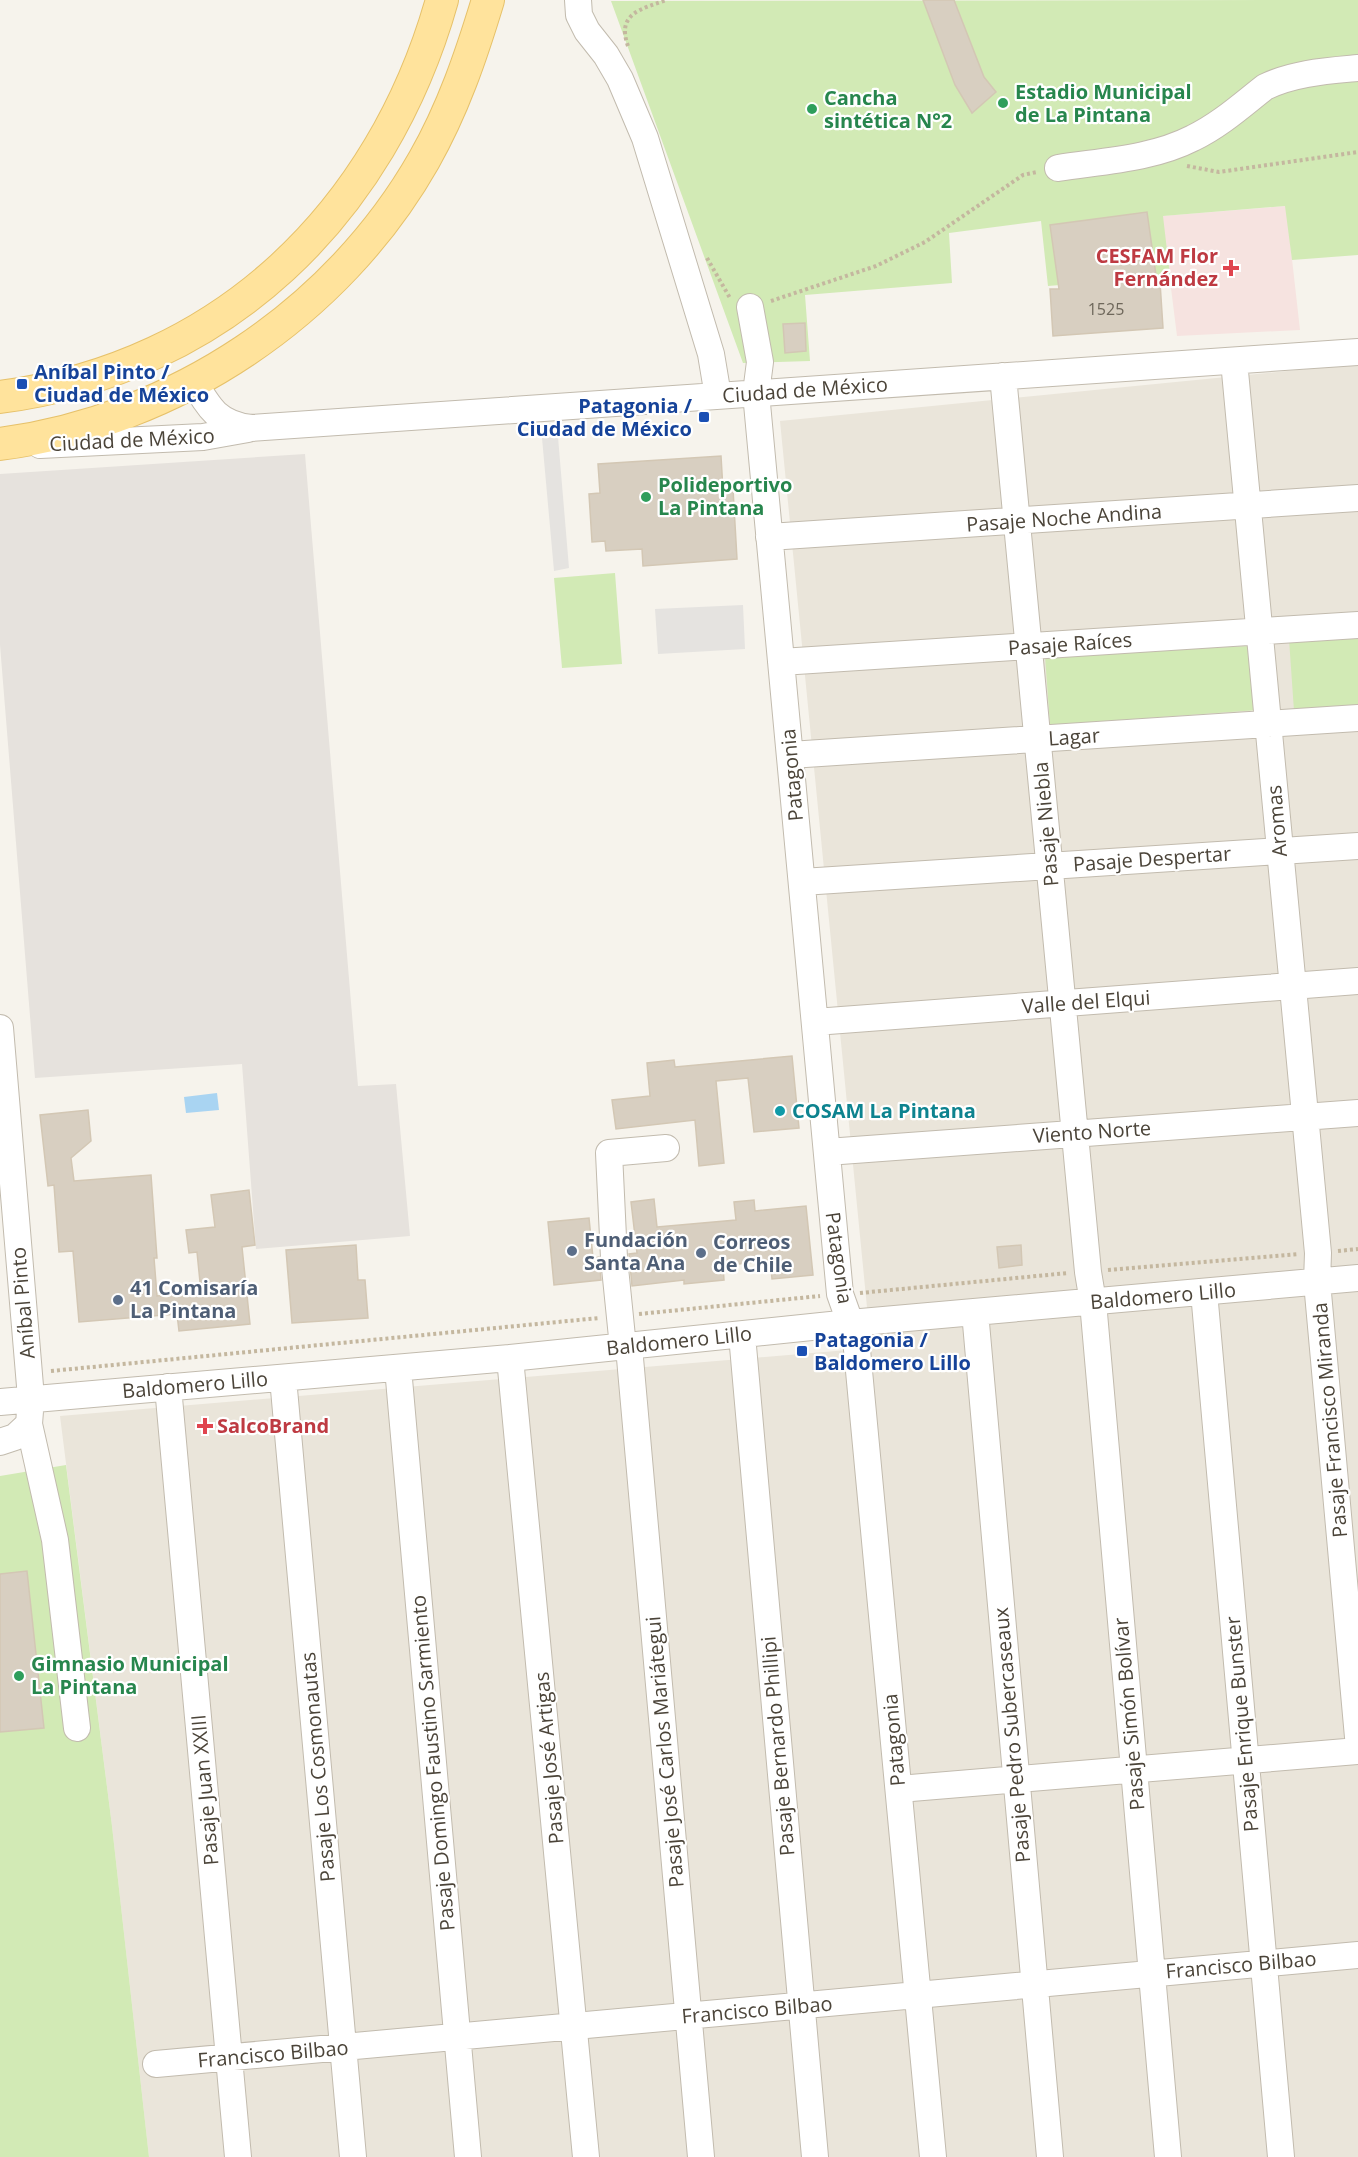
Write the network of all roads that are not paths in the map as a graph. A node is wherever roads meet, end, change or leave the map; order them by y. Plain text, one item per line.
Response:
1 (442, 0) edge
2 (488, 0) edge
3 (578, 0) edge
4 (1358, 68) edge
5 (1058, 168) road end
6 (750, 307) road end
7 (158, 351) junction
8 (1358, 352) edge
9 (1234, 361) junction
10 (1003, 376) junction
11 (194, 382) junction
12 (756, 393) junction
13 (718, 396) junction
14 (0, 397) edge
15 (251, 428) junction
16 (6, 443) edge
17 (1358, 498) edge
18 (1248, 505) junction
19 (1017, 521) junction
20 (769, 537) junction
21 (1358, 625) edge
22 (1260, 632) junction
23 (1029, 646) junction
24 (781, 662) junction
25 (1358, 718) edge
26 (1268, 724) junction
27 (1037, 739) junction
28 (790, 755) junction
29 (1358, 846) edge
30 (1280, 851) junction
31 (1050, 866) junction
32 (802, 882) junction
33 (1358, 981) edge
34 (1293, 986) junction
35 (1062, 1004) junction
36 (815, 1022) junction
37 (0, 1028) edge
38 (1358, 1113) edge
39 (1305, 1116) junction
40 (1075, 1133) junction
41 (666, 1148) dead end
42 (827, 1152) junction
43 (1088, 1272) joint
44 (1358, 1278) edge
45 (1317, 1282) junction
46 (1204, 1292) junction
47 (1093, 1302) junction
48 (975, 1312) junction
49 (850, 1323) junction
50 (742, 1335) junction
51 (626, 1347) junction
52 (510, 1358) junction
53 (398, 1368) junction
54 (283, 1378) junction
55 (168, 1388) junction
56 (0, 1402) edge
57 (30, 1411) junction
58 (0, 1442) edge
59 (77, 1728) dead end
60 (1358, 1737) edge
61 (1358, 1751) edge
62 (1246, 1760) junction
63 (1134, 1769) junction
64 (1016, 1778) junction
65 (899, 1789) junction
66 (1358, 1955) edge
67 (1264, 1964) junction
68 (1152, 1974) junction
69 (1035, 1984) junction
70 (918, 1995) junction
71 (801, 2006) junction
72 (688, 2016) junction
73 (574, 2026) junction
74 (457, 2037) junction
75 (344, 2048) junction
76 (229, 2058) junction
77 (156, 2064) dead end
78 (238, 2157) edge
79 (353, 2157) edge
80 (468, 2157) edge
81 (586, 2157) edge
82 (701, 2157) edge
83 (815, 2157) edge
84 (933, 2157) edge
85 (1050, 2157) edge
86 (1168, 2157) edge
87 (1281, 2157) edge

1 - 7 main road
2 - 11 main road
3 - 13 street
4 - 5 street
6 - 12 street, Patagonia
7 - 11 main road
7 - 14 main road
8 - 9 street, Ciudad de México
9 - 10 street, Ciudad de México
9 - 18 street, Aromas
10 - 12 street, Ciudad de México
10 - 19 street, Pasaje Niebla
11 - 15 street, Ciudad de México
11 - 16 main road
12 - 13 street, Ciudad de México
12 - 20 street, Patagonia
13 - 15 street, Ciudad de México
15 - 16 street, Ciudad de México
17 - 18 street, Pasaje Noche Andina
18 - 19 street, Pasaje Noche Andina
18 - 22 street, Aromas
19 - 20 street, Pasaje Noche Andina
19 - 23 street, Pasaje Niebla
20 - 24 street, Patagonia
21 - 22 street, Pasaje Raíces
22 - 23 street, Pasaje Raíces
22 - 26 street, Aromas
23 - 24 street, Pasaje Raíces
23 - 27 street, Pasaje Niebla
24 - 28 street, Patagonia
25 - 26 street, Lagar
26 - 27 street, Lagar
26 - 30 street, Aromas
27 - 28 street, Lagar
27 - 31 street, Pasaje Niebla
28 - 32 street, Patagonia
29 - 30 street, Pasaje Despertar
30 - 31 street, Pasaje Despertar
30 - 34 street, Aromas
31 - 32 street, Pasaje Despertar
31 - 35 street, Pasaje Niebla
32 - 36 street, Patagonia
33 - 34 street, Valle del Elqui
34 - 35 street, Valle del Elqui
34 - 39 street, Aromas
35 - 36 street, Valle del Elqui
35 - 40 street, Pasaje Niebla
36 - 42 street, Patagonia
37 - 57 street, Aníbal Pinto
38 - 39 street, Viento Norte
39 - 40 street, Viento Norte
39 - 45 street, Aromas
40 - 42 street, Viento Norte
40 - 43 street, Pasaje Niebla
41 - 51 street, Pasaje José Carlos Mariátegui
42 - 49 street, Patagonia
43 - 47 street, Pasaje Simón Bolívar
44 - 45 street, Baldomero Lillo
45 - 46 street, Baldomero Lillo
45 - 60 street, Pasaje Francisco Miranda
46 - 47 street, Baldomero Lillo
46 - 62 street, Pasaje Enrique Bunster
47 - 48 street, Baldomero Lillo
47 - 63 street, Pasaje Simón Bolívar
48 - 49 street, Baldomero Lillo
48 - 64 street, Pasaje Pedro Subercaseaux
49 - 50 street, Baldomero Lillo
49 - 65 street, Patagonia
50 - 51 street, Baldomero Lillo
50 - 71 street, Pasaje Bernardo Phillipi
51 - 52 street, Baldomero Lillo
51 - 72 street, Pasaje José Carlos Mariátegui
52 - 53 street, Baldomero Lillo
52 - 73 street, Pasaje José Artigas
53 - 54 street, Baldomero Lillo
53 - 74 street, Pasaje Domingo Faustino Sarmiento
54 - 55 street, Baldomero Lillo
54 - 75 street, Pasaje Los Cosmonautas
55 - 57 street, Baldomero Lillo
55 - 76 street, Pasaje Juan XXIII
56 - 57 street, Baldomero Lillo
57 - 58 street
57 - 59 street, Aníbal Pinto
61 - 62 street
62 - 63 street
62 - 67 street, Pasaje Enrique Bunster
63 - 64 street
63 - 68 street, Pasaje Simón Bolívar
64 - 65 street
64 - 69 street, Pasaje Pedro Subercaseaux
65 - 70 street, Patagonia
66 - 67 street, Francisco Bilbao
67 - 68 street, Francisco Bilbao
67 - 87 street, Pasaje Enrique Bunster
68 - 69 street, Francisco Bilbao
68 - 86 street, Pasaje Simón Bolívar
69 - 70 street, Francisco Bilbao
69 - 85 street, Pasaje Pedro Subercaseaux
70 - 71 street, Francisco Bilbao
70 - 84 street, Patagonia
71 - 72 street, Francisco Bilbao
71 - 83 street, Pasaje Bernardo Phillipi
72 - 73 street, Francisco Bilbao
72 - 82 street, Pasaje José Carlos Mariátegui
73 - 74 street, Francisco Bilbao
73 - 81 street, Pasaje José Artigas
74 - 75 street, Francisco Bilbao
74 - 80 street, Pasaje Domingo Faustino Sarmiento
75 - 76 street, Francisco Bilbao
75 - 79 street, Pasaje Los Cosmonautas
76 - 77 street, Francisco Bilbao
76 - 78 street, Pasaje Juan XXIII

